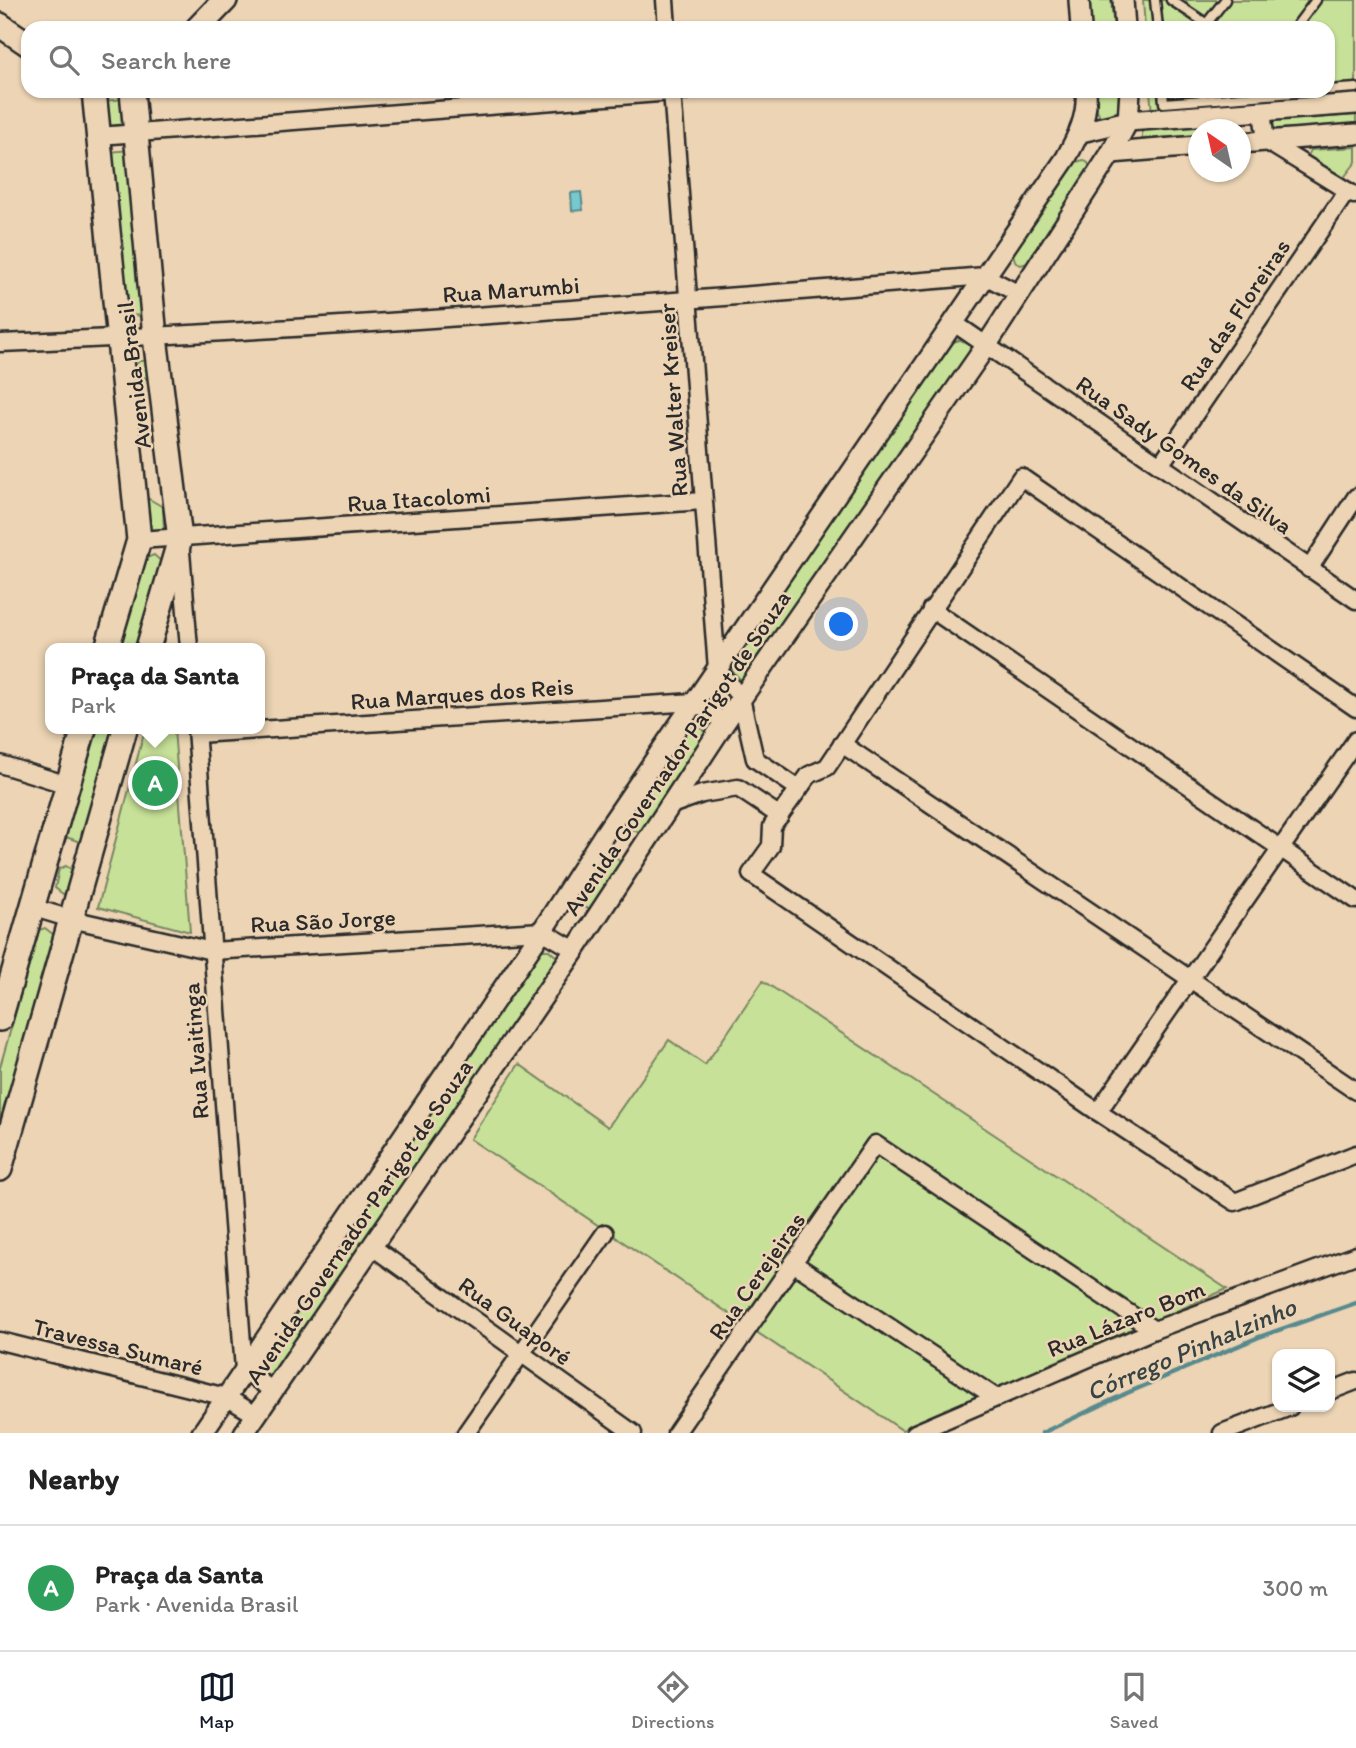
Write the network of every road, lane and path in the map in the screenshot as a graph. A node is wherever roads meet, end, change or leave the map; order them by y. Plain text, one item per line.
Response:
1 (225, 0) edge
2 (665, 0) edge
3 (1079, 0) edge
4 (1123, 0) edge
5 (1155, 0) edge
6 (1171, 0) edge
7 (1225, 0) edge
8 (1316, 0) edge
9 (205, 21) edge
10 (666, 21) edge
11 (1080, 21) edge
12 (1124, 21) edge
13 (1157, 21) edge
14 (1199, 21) edge
15 (1211, 21) edge
16 (1300, 21) edge
17 (0, 25) edge
18 (21, 39) edge
19 (1356, 88) edge
20 (1335, 90) edge
21 (95, 98) edge
22 (133, 98) edge
23 (587, 98) edge
24 (677, 98) edge
25 (1086, 98) edge
26 (1130, 98) edge
27 (1164, 98) edge
28 (1223, 98) edge
29 (1356, 104) edge
30 (1262, 112) junction
31 (1128, 121) junction
32 (1081, 132) junction
33 (136, 133) junction
34 (1356, 134) edge
35 (99, 136) junction
36 (1266, 141) junction
37 (1251, 142) edge
38 (1188, 147) edge
39 (1111, 153) junction
40 (1352, 194) edge
41 (985, 276) junction
42 (1019, 294) junction
43 (689, 301) junction
44 (954, 323) junction
45 (155, 337) junction
46 (118, 338) junction
47 (0, 343) edge
48 (986, 346) junction
49 (1160, 465) junction
50 (1356, 498) edge
51 (703, 501) junction
52 (180, 539) junction
53 (139, 540) junction
54 (1309, 569) junction
55 (1356, 600) edge
56 (931, 609) junction
57 (108, 643) edge
58 (149, 643) edge
59 (189, 643) edge
60 (717, 669) junction
61 (741, 698) junction
62 (694, 702) junction
63 (1356, 708) edge
64 (724, 722) junction
65 (265, 727) edge
66 (83, 734) edge
67 (124, 734) edge
68 (197, 734) edge
69 (1356, 740) edge
70 (842, 744) junction
71 (0, 764) edge
72 (68, 785) junction
73 (799, 789) junction
74 (668, 806) junction
75 (780, 816) junction
76 (54, 830) junction
77 (1282, 849) junction
78 (89, 851) junction
79 (1356, 900) edge
80 (31, 907) junction
81 (71, 919) junction
82 (542, 931) junction
83 (575, 950) junction
84 (212, 951) junction
85 (1191, 980) junction
86 (0, 1019) edge
87 (1356, 1091) edge
88 (1098, 1112) junction
89 (1356, 1154) edge
90 (0, 1169) edge
91 (605, 1233) dead end
92 (371, 1246) junction
93 (1356, 1255) edge
94 (793, 1263) junction
95 (1154, 1330) junction
96 (0, 1341) edge
97 (522, 1354) junction
98 (244, 1370) junction
99 (1356, 1381) edge
100 (1335, 1389) edge
101 (273, 1391) junction
102 (226, 1397) junction
103 (995, 1397) junction
104 (1277, 1412) edge
105 (256, 1415) junction
106 (202, 1433) edge
107 (244, 1433) edge
108 (466, 1433) edge
109 (633, 1433) edge
110 (676, 1433) edge
111 (915, 1433) edge
112 (1222, 1433) edge

1 - 9 main road
2 - 10 street
3 - 11 street
4 - 12 street
5 - 13 lane
6 - 14 lane
7 - 15 lane
8 - 16 lane
17 - 18 main road
19 - 20 lane
21 - 35 main road, Avenida Brasil
22 - 33 main road, Avenida Brasil
23 - 33 street
24 - 43 street, Rua Walter Kreiser
25 - 32 street, Avenida Governador Parigot de Souza
26 - 31 street, Avenida Governador Parigot de Souza
27 - 28 lane
29 - 30 street
30 - 31 street
30 - 36 street
31 - 32 street
31 - 39 street, Avenida Governador Parigot de Souza
32 - 41 street, Avenida Governador Parigot de Souza
33 - 35 street
33 - 45 main road, Avenida Brasil
34 - 36 street
35 - 46 main road, Avenida Brasil
36 - 37 street
36 - 40 street
38 - 39 street
39 - 42 street, Avenida Governador Parigot de Souza
40 - 49 street, Rua das Floreiras
41 - 42 street
41 - 43 street, Rua Marumbi
41 - 44 street, Avenida Governador Parigot de Souza
42 - 48 street, Avenida Governador Parigot de Souza
43 - 45 street, Rua Marumbi
43 - 51 street, Rua Walter Kreiser
44 - 48 street, Rua Sady Gomes da Silva
44 - 60 street, Avenida Governador Parigot de Souza
45 - 46 street, Rua Marumbi
45 - 52 main road, Avenida Brasil
46 - 47 street, Rua Marumbi
46 - 53 main road, Avenida Brasil
48 - 49 street, Rua Sady Gomes da Silva
48 - 61 street, Avenida Governador Parigot de Souza
49 - 54 street, Rua Sady Gomes da Silva
50 - 54 street
51 - 52 street, Rua Itacolomi
51 - 60 street, Rua Walter Kreiser
52 - 53 street, Rua Itacolomi
52 - 58 main road, Avenida Brasil
52 - 59 street
53 - 57 main road, Avenida Brasil
54 - 55 street, Rua Sady Gomes da Silva
56 - 63 street
56 - 70 street
56 - 77 street
60 - 61 street
60 - 62 street, Avenida Governador Parigot de Souza
61 - 64 street, Avenida Governador Parigot de Souza
61 - 73 street
62 - 64 street
62 - 65 street, Rua Marques dos Reis
62 - 82 street, Avenida Governador Parigot de Souza
64 - 74 street, Avenida Governador Parigot de Souza
66 - 72 main road
67 - 78 main road
68 - 84 street, Rua Ivaitinga
69 - 77 street
70 - 73 street
70 - 85 street
71 - 72 street
72 - 76 main road
73 - 75 street
74 - 75 street
74 - 83 street, Avenida Governador Parigot de Souza
75 - 88 street
76 - 78 main road
76 - 80 main road
77 - 79 street
77 - 85 street
78 - 81 main road
80 - 81 street, Rua São Jorge
80 - 86 main road
81 - 84 street, Rua São Jorge
81 - 90 main road
82 - 83 street
82 - 84 street, Rua São Jorge
82 - 98 street, Avenida Governador Parigot de Souza
83 - 92 street, Avenida Governador Parigot de Souza
84 - 98 street, Rua Ivaitinga
85 - 87 street
85 - 88 street
88 - 89 street
91 - 97 street
92 - 97 street, Rua Guaporé
92 - 101 street, Avenida Governador Parigot de Souza
93 - 95 street, Rua Lázaro Bom
94 - 95 street, Rua Cerejeiras
94 - 103 street
94 - 110 street, Rua Cerejeiras
95 - 103 street, Rua Lázaro Bom
96 - 102 street, Travessa Sumaré
97 - 108 street
97 - 109 street, Rua Guaporé
98 - 101 street
98 - 102 street, Avenida Governador Parigot de Souza
99 - 100 street
101 - 105 street, Avenida Governador Parigot de Souza
102 - 105 street, Travessa Sumaré
102 - 106 street, Avenida Governador Parigot de Souza
103 - 111 street, Rua Lázaro Bom
104 - 112 street
105 - 107 street, Avenida Governador Parigot de Souza

